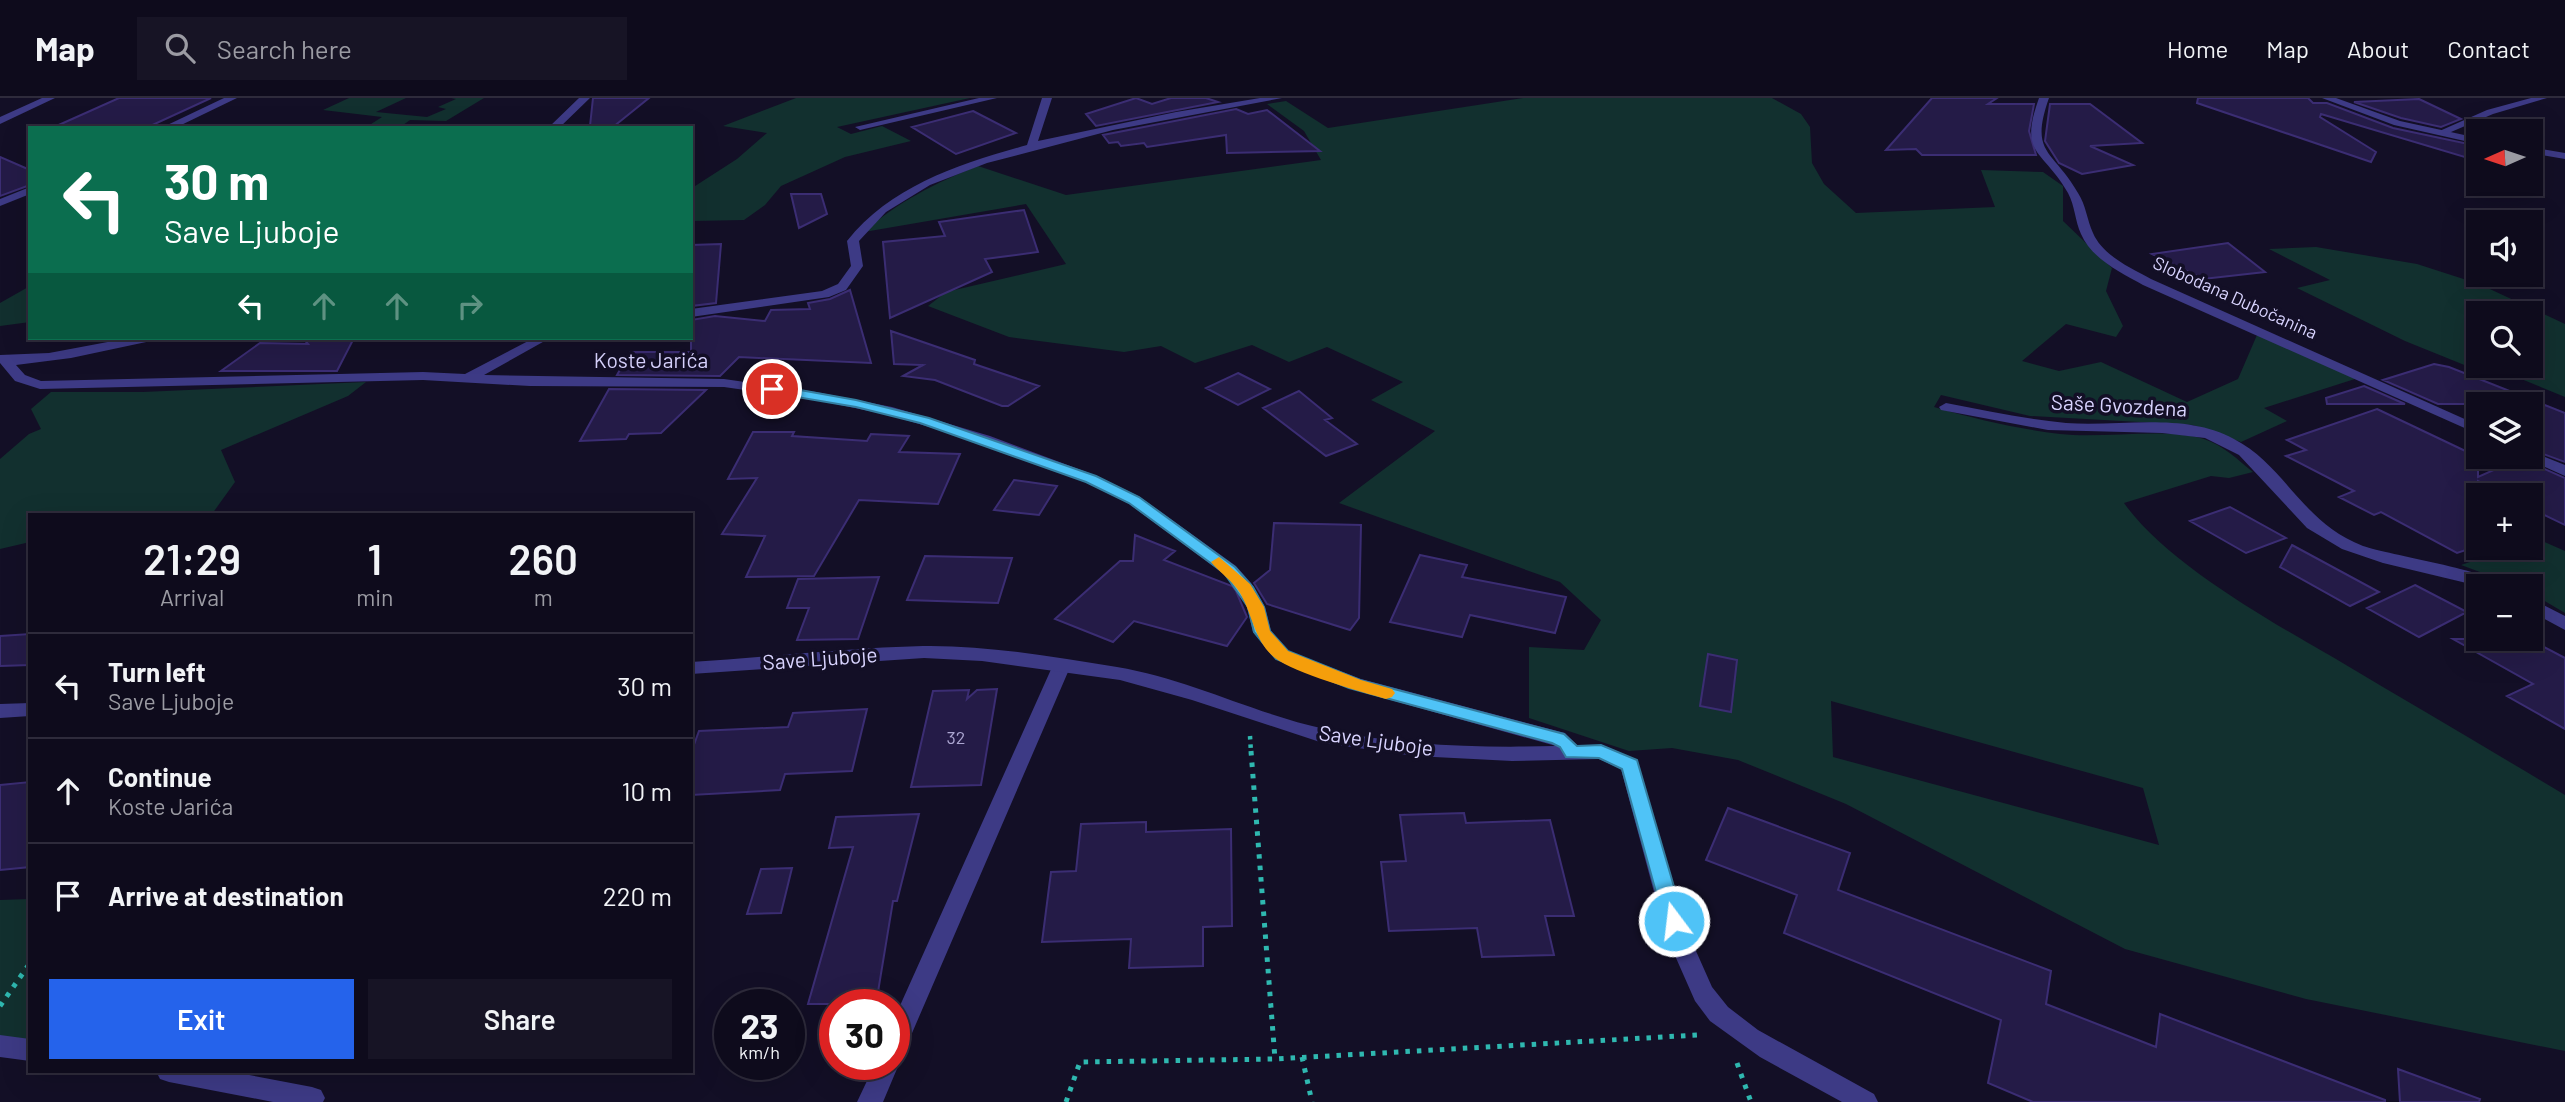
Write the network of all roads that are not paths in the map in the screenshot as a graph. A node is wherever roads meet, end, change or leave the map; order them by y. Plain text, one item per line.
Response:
1 (50, 98) edge
2 (232, 98) edge
3 (585, 98) edge
4 (992, 98) edge
5 (1046, 98) edge
6 (1278, 98) edge
7 (2044, 98) edge
8 (2327, 98) edge
9 (2542, 98) edge
10 (0, 121) edge
11 (170, 126) edge
12 (555, 126) edge
13 (860, 127) dead end
14 (2440, 133) junction
15 (2466, 138) edge
16 (1032, 145) junction
17 (2543, 152) edge
18 (2565, 156) edge
19 (28, 191) edge
20 (0, 203) edge
21 (693, 313) edge
22 (133, 340) edge
23 (540, 340) edge
24 (4, 360) edge
25 (470, 377) junction
26 (1947, 407) dead end
27 (2466, 424) edge
28 (2543, 461) edge
29 (2565, 471) edge
30 (2466, 575) edge
31 (2543, 611) edge
32 (2565, 624) edge
33 (1062, 665) junction
34 (693, 668) edge
35 (28, 709) edge
36 (0, 711) edge
37 (1572, 752) junction
38 (910, 1011) edge
39 (0, 1046) edge
40 (28, 1050) edge
41 (179, 1073) edge
42 (880, 1080) edge
43 (324, 1101) edge
44 (870, 1102) edge
45 (1865, 1102) edge

1 - 10 street
2 - 11 street
3 - 12 street
4 - 13 street
5 - 16 street
6 - 16 street
7 - 27 street, Slobodana Dubočanina
8 - 14 street
9 - 14 street
14 - 15 street
16 - 21 street
17 - 18 street
19 - 20 street
22 - 24 street, Koste Jarića
23 - 25 street
24 - 25 street, Koste Jarića
25 - 37 street, Koste Jarića
26 - 30 street, Saše Gvozdena
28 - 29 street
31 - 32 street
33 - 34 street, Save Ljuboje
33 - 37 street, Save Ljuboje
33 - 38 street
35 - 36 street
37 - 45 street, Save Ljuboje
39 - 40 street
41 - 43 street
42 - 44 street

